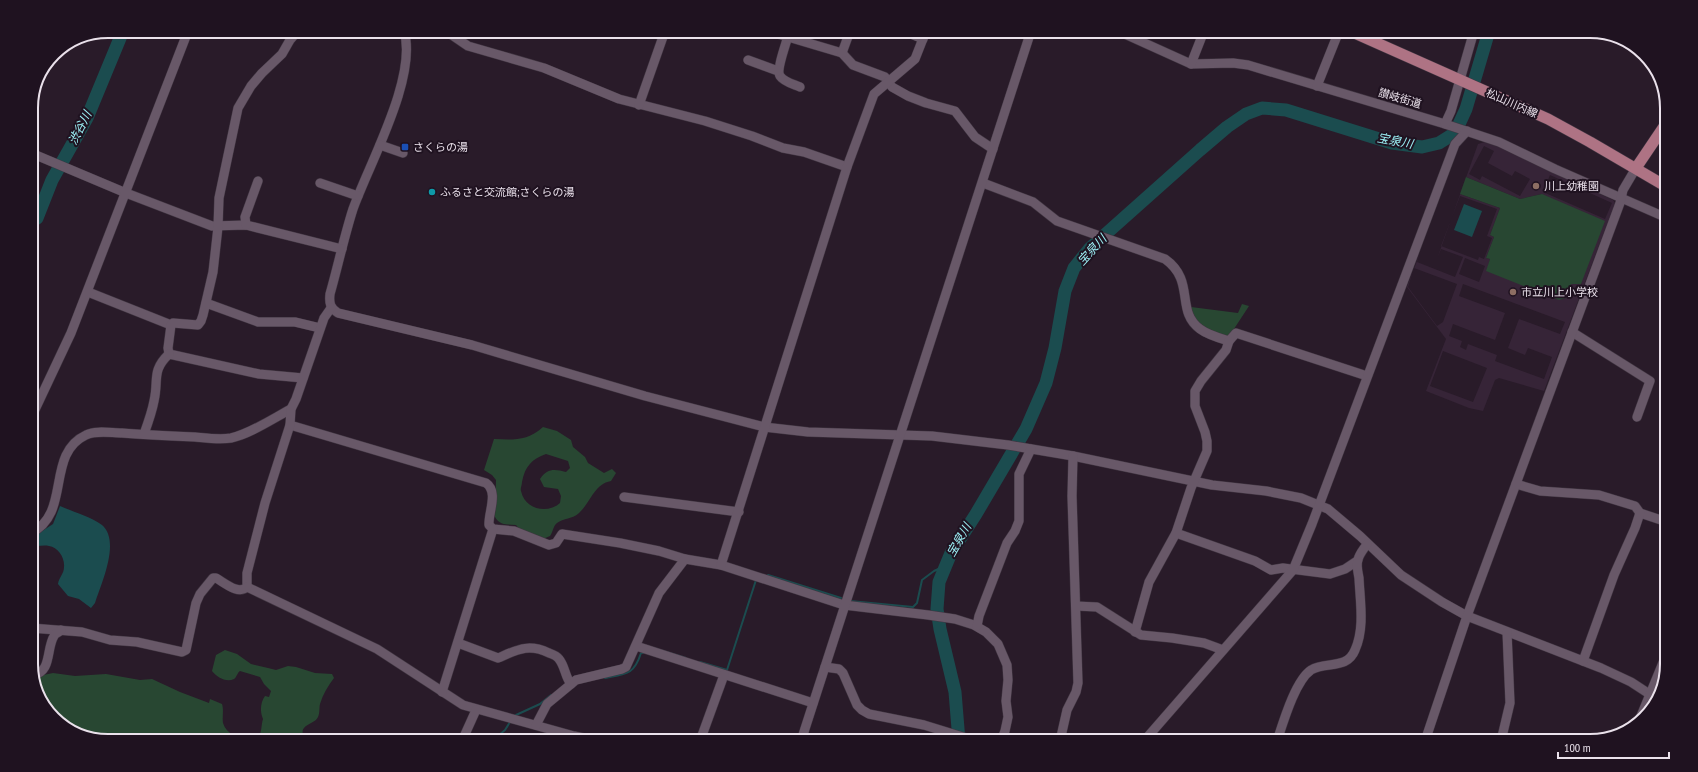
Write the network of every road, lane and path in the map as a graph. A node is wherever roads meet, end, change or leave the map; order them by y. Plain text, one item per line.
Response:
1 (185, 38) edge
2 (292, 38) edge
3 (405, 38) edge
4 (456, 38) edge
5 (663, 38) edge
6 (787, 38) edge
7 (794, 38) edge
8 (847, 38) edge
9 (923, 38) edge
10 (1029, 38) edge
11 (1134, 38) edge
12 (1201, 38) edge
13 (1335, 38) edge
14 (1366, 38) edge
15 (1472, 38) edge
16 (842, 53) junction
17 (748, 60) dead end
18 (1192, 64) junction
19 (778, 71) junction
20 (1462, 80) junction
21 (887, 81) junction
22 (1317, 86) junction
23 (800, 87) dead end
24 (639, 105) junction
25 (1446, 124) junction
26 (1465, 131) junction
27 (1660, 132) edge
28 (380, 145) junction
29 (993, 149) junction
30 (403, 153) dead end
31 (38, 156) edge
32 (847, 167) junction
33 (1636, 168) junction
34 (258, 181) dead end
35 (320, 183) dead end
36 (983, 183) junction
37 (1660, 183) edge
38 (126, 193) junction
39 (358, 196) junction
40 (1621, 198) junction
41 (1660, 215) edge
42 (246, 225) junction
43 (218, 227) junction
44 (342, 249) junction
45 (88, 292) junction
46 (206, 303) junction
47 (331, 308) junction
48 (171, 325) junction
49 (320, 328) junction
50 (1572, 332) junction
51 (1229, 341) junction
52 (169, 354) junction
53 (1368, 376) junction
54 (303, 378) junction
55 (38, 404) edge
56 (291, 408) junction
57 (1637, 417) dead end
58 (290, 425) junction
59 (764, 427) junction
60 (144, 434) junction
61 (900, 435) junction
62 (1028, 448) junction
63 (1073, 456) junction
64 (1194, 481) junction
65 (1516, 484) junction
66 (624, 497) dead end
67 (1319, 504) junction
68 (739, 512) junction
69 (1640, 512) junction
70 (1660, 519) edge
71 (38, 529) edge
72 (494, 529) junction
73 (1176, 533) junction
74 (1367, 544) junction
75 (685, 559) junction
76 (1357, 561) junction
77 (721, 565) junction
78 (1293, 570) junction
79 (247, 587) junction
80 (844, 605) junction
81 (1076, 606) junction
82 (1467, 616) junction
83 (977, 626) junction
84 (38, 628) edge
85 (61, 630) junction
86 (1135, 632) junction
87 (1507, 632) junction
88 (458, 643) junction
89 (636, 646) junction
90 (1223, 650) junction
91 (830, 652) junction
92 (1583, 661) junction
93 (825, 667) junction
94 (840, 669) junction
95 (38, 673) edge
96 (724, 675) junction
97 (1659, 677) edge
98 (572, 684) junction
99 (442, 692) junction
100 (1654, 692) edge
101 (1653, 696) edge
102 (814, 703) junction
103 (476, 710) junction
104 (536, 725) junction
105 (465, 734) edge
106 (569, 734) edge
107 (703, 734) edge
108 (803, 734) edge
109 (955, 734) edge
110 (1004, 734) edge
111 (1062, 734) edge
112 (1150, 734) edge
113 (1279, 734) edge
114 (1427, 734) edge
115 (1503, 734) edge

1 - 38 street
2 - 43 street
3 - 28 street
4 - 24 street
5 - 24 street
6 - 19 street
7 - 16 street
8 - 16 street
9 - 21 street
10 - 29 street
11 - 18 street, 讃岐街道
12 - 18 street
13 - 22 street
14 - 20 main road, 松山川内線
15 - 20 street
16 - 21 street
17 - 19 street
18 - 22 street, 讃岐街道
19 - 23 street
20 - 25 street
20 - 33 main road, 松山川内線
21 - 29 street
21 - 32 street
22 - 25 street, 讃岐街道
24 - 32 street
25 - 26 street, 讃岐街道
26 - 40 street, 讃岐街道
26 - 53 street
27 - 33 main road
28 - 30 street
28 - 39 street
29 - 36 street
31 - 38 street
32 - 59 street
33 - 37 main road, 松山川内線
33 - 40 street
34 - 42 street
35 - 39 street
36 - 51 street
36 - 61 street
38 - 43 street
38 - 45 street
39 - 44 street
40 - 41 street, 讃岐街道
40 - 50 street
42 - 43 street
42 - 44 street
43 - 46 street
44 - 47 street
45 - 48 street
45 - 55 street
46 - 48 street
46 - 49 street
47 - 49 street
47 - 59 street
48 - 52 street
49 - 54 street
50 - 57 street
50 - 65 street
51 - 53 street
51 - 64 street
52 - 54 street
52 - 60 street
53 - 67 street
54 - 56 street
56 - 58 street
56 - 60 street
58 - 72 street
58 - 79 street
59 - 61 street
59 - 68 street
60 - 71 street
61 - 62 street
61 - 80 street
62 - 63 street
62 - 83 street
63 - 64 street
63 - 81 street
64 - 67 street
64 - 73 street
65 - 69 street
65 - 82 street
66 - 68 street
67 - 74 street
67 - 78 street
68 - 77 street
69 - 70 street
69 - 92 street
72 - 75 street
72 - 88 street
73 - 78 street
73 - 86 street
74 - 76 street
74 - 82 street
75 - 77 street
75 - 89 street
76 - 78 street
76 - 113 street
77 - 80 street
78 - 90 street
79 - 85 street
79 - 99 street
80 - 83 street
80 - 91 street
81 - 86 street
81 - 111 street
82 - 87 street
82 - 114 street
83 - 110 street
84 - 85 street
85 - 95 street
86 - 90 street
87 - 92 street
87 - 115 street
88 - 98 street
88 - 99 street
89 - 96 street
89 - 98 street
90 - 112 street
91 - 93 street
91 - 94 street
92 - 101 street
93 - 94 street
93 - 102 street
94 - 109 street
96 - 102 street
96 - 107 street
97 - 100 street
98 - 104 street
99 - 103 street
102 - 108 street
103 - 104 street
103 - 105 street
104 - 106 street

